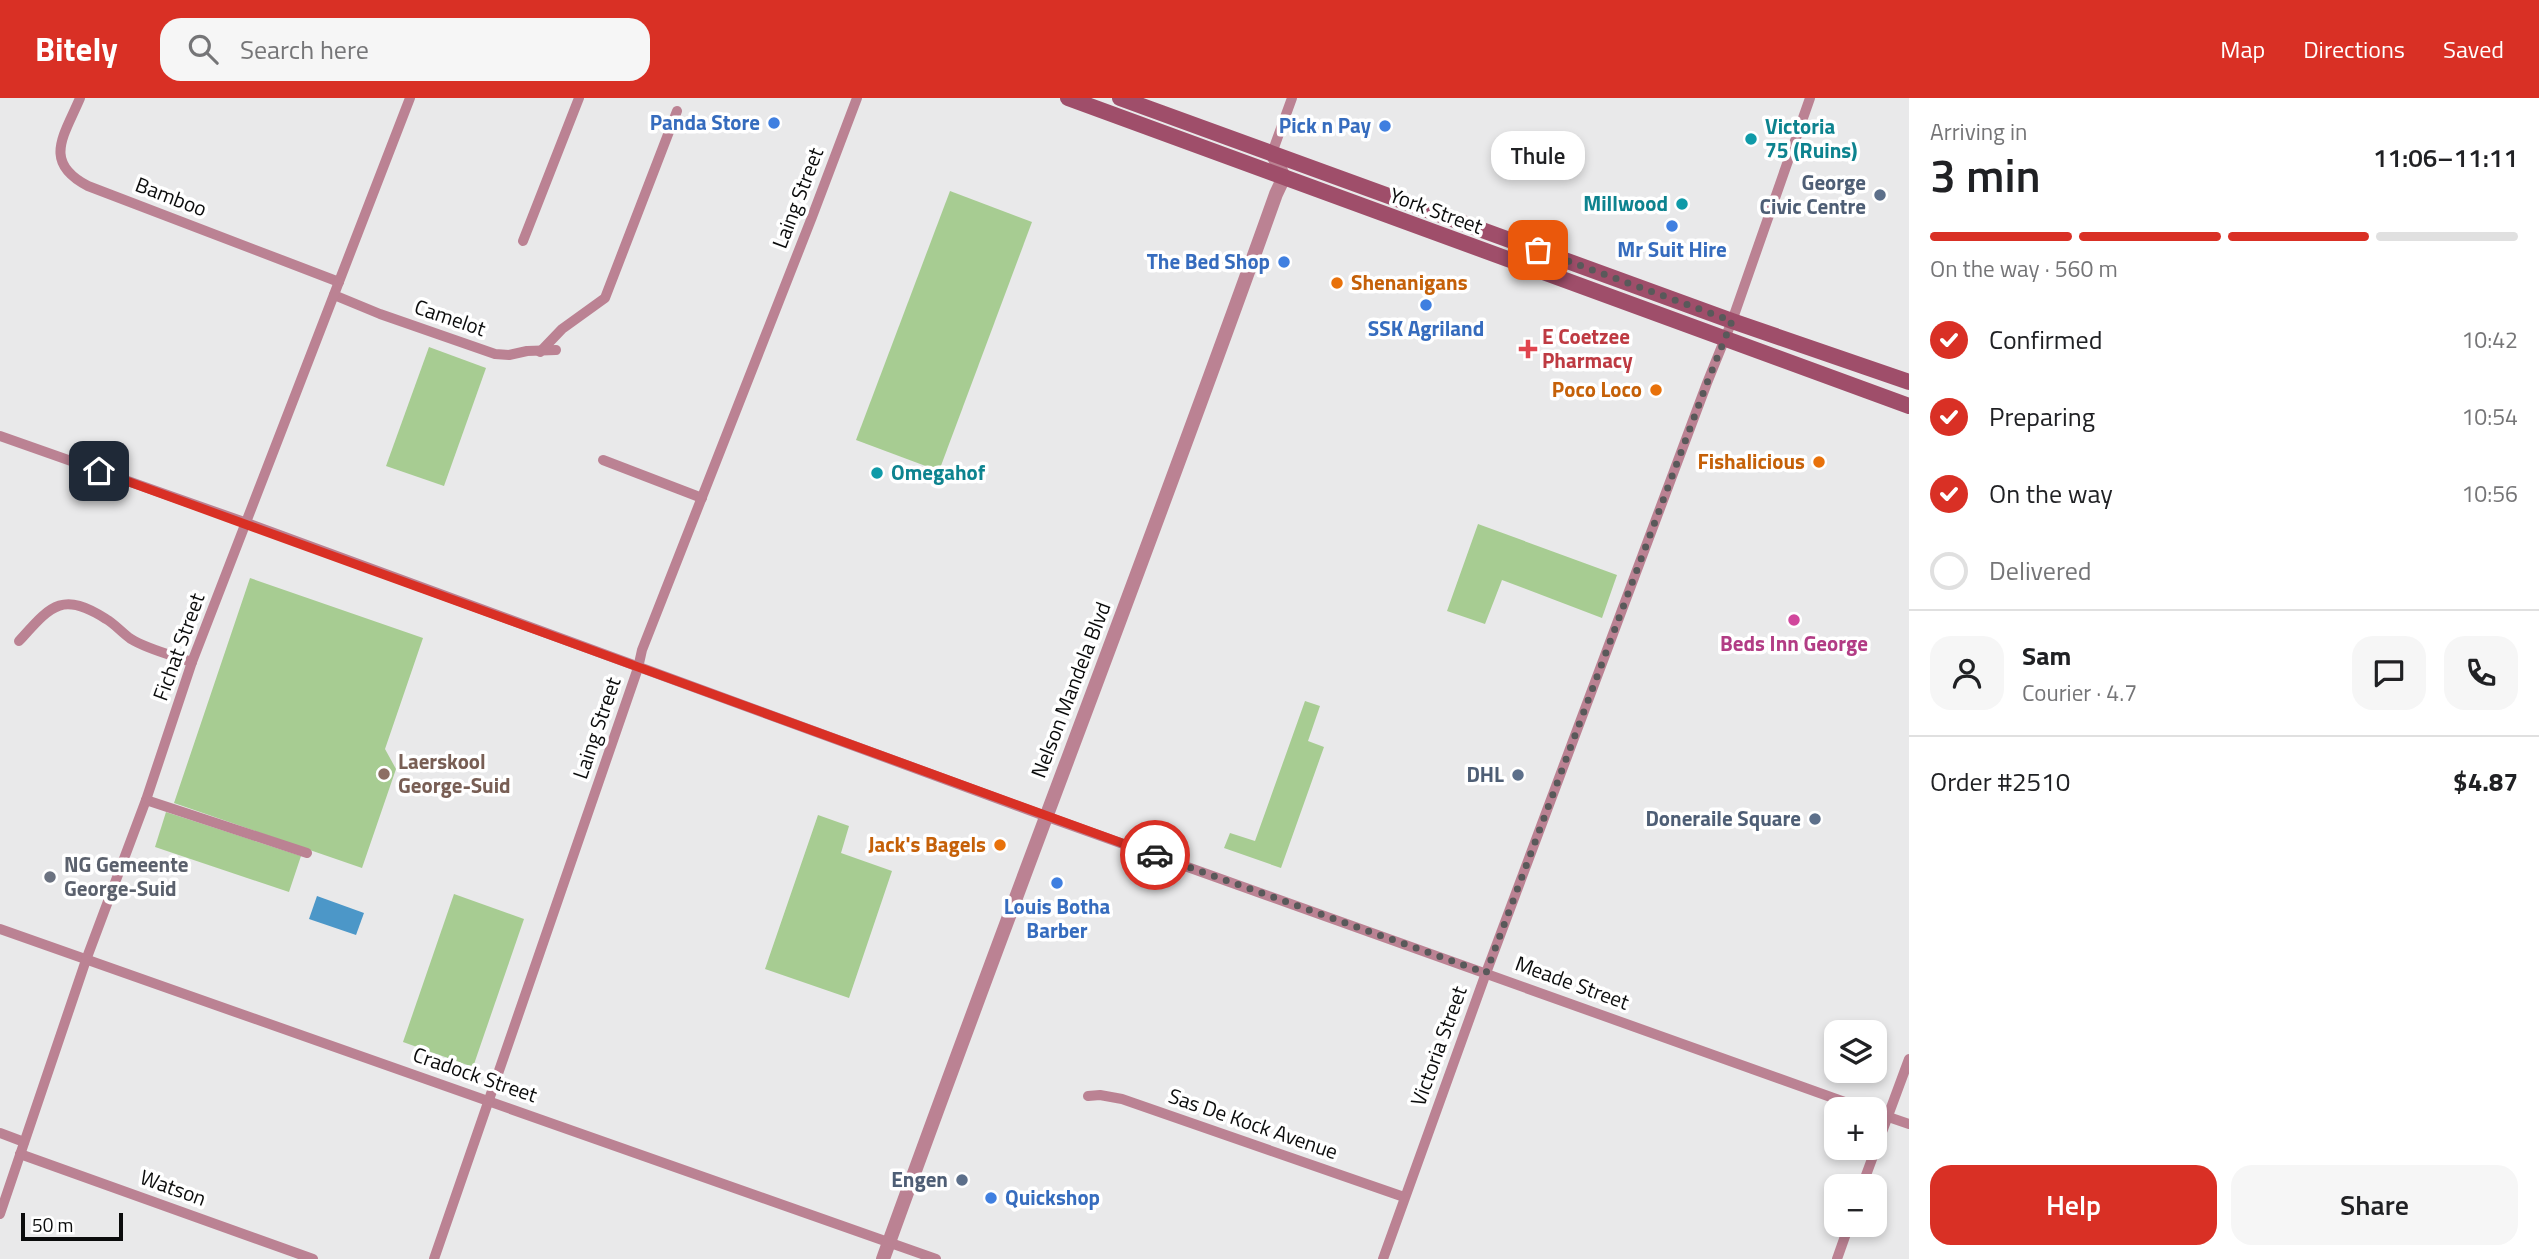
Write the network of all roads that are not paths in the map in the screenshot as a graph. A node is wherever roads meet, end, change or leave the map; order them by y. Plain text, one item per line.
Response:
1 (80, 98) edge
2 (579, 98) edge
3 (857, 98) edge
4 (1068, 98) edge
5 (1121, 98) edge
6 (1292, 98) edge
7 (1810, 98) edge
8 (405, 99) edge
9 (677, 111) dead end
10 (1272, 153) junction
11 (1284, 177) junction
12 (523, 241) dead end
13 (339, 282) junction
14 (334, 295) junction
15 (1732, 321) junction
16 (1724, 338) junction
17 (556, 350) dead end
18 (540, 352) junction
19 (1909, 382) edge
20 (1909, 407) edge
21 (0, 436) edge
22 (603, 460) dead end
23 (702, 498) junction
24 (247, 523) junction
25 (19, 641) dead end
26 (192, 662) junction
27 (638, 668) junction
28 (146, 800) junction
29 (1045, 816) junction
30 (307, 853) dead end
31 (0, 929) edge
32 (86, 960) junction
33 (1486, 973) junction
34 (1909, 1059) edge
35 (1088, 1096) dead end
36 (1831, 1097) edge
37 (490, 1100) junction
38 (1888, 1117) junction
39 (1909, 1124) edge
40 (0, 1133) edge
41 (24, 1142) junction
42 (20, 1154) junction
43 (1867, 1174) edge
44 (1404, 1197) junction
45 (0, 1214) edge
46 (1845, 1237) edge
47 (889, 1242) junction
48 (313, 1259) edge
49 (434, 1259) edge
50 (883, 1259) edge
51 (936, 1259) edge
52 (1383, 1259) edge
53 (1837, 1259) edge

1 - 13 street, Bamboo
2 - 12 street
3 - 23 street, Laing Street
4 - 11 main road, York Street
5 - 10 main road, York Street
6 - 10 street
7 - 15 street, Victoria Street
8 - 13 street, Fichat Street
9 - 18 street
10 - 11 street
10 - 15 main road, York Street
11 - 16 main road, York Street
11 - 29 street, Nelson Mandela Blvd
13 - 14 street, Fichat Street
14 - 18 street, Camelot
14 - 24 street, Fichat Street
15 - 16 street, Victoria Street
15 - 19 main road, York Street
16 - 20 main road, York Street
16 - 33 street, Victoria Street
17 - 18 street, Camelot
21 - 24 street, Meade Street
22 - 23 street
23 - 27 street, Laing Street
24 - 26 street, Fichat Street
24 - 27 street, Meade Street
25 - 26 street
26 - 28 street, Fichat Street
27 - 29 street, Meade Street
27 - 37 street, Laing Street
28 - 30 street
28 - 32 street, Fichat Street
29 - 33 street, Meade Street
29 - 47 street, Nelson Mandela Blvd
31 - 32 street, Cradock Street
32 - 37 street, Cradock Street
32 - 41 street, Fichat Street
33 - 36 street, Meade Street
33 - 44 street, Victoria Street
34 - 38 street
35 - 44 street, Sas De Kock Avenue
37 - 47 street, Cradock Street
37 - 49 street, Laing Street
38 - 39 street
38 - 43 street
40 - 41 street
41 - 42 street, Fichat Street
42 - 45 street, Fichat Street
42 - 48 street, Watson
44 - 52 street, Victoria Street
46 - 53 street
47 - 50 street, Nelson Mandela Blvd
47 - 51 street, Cradock Street

